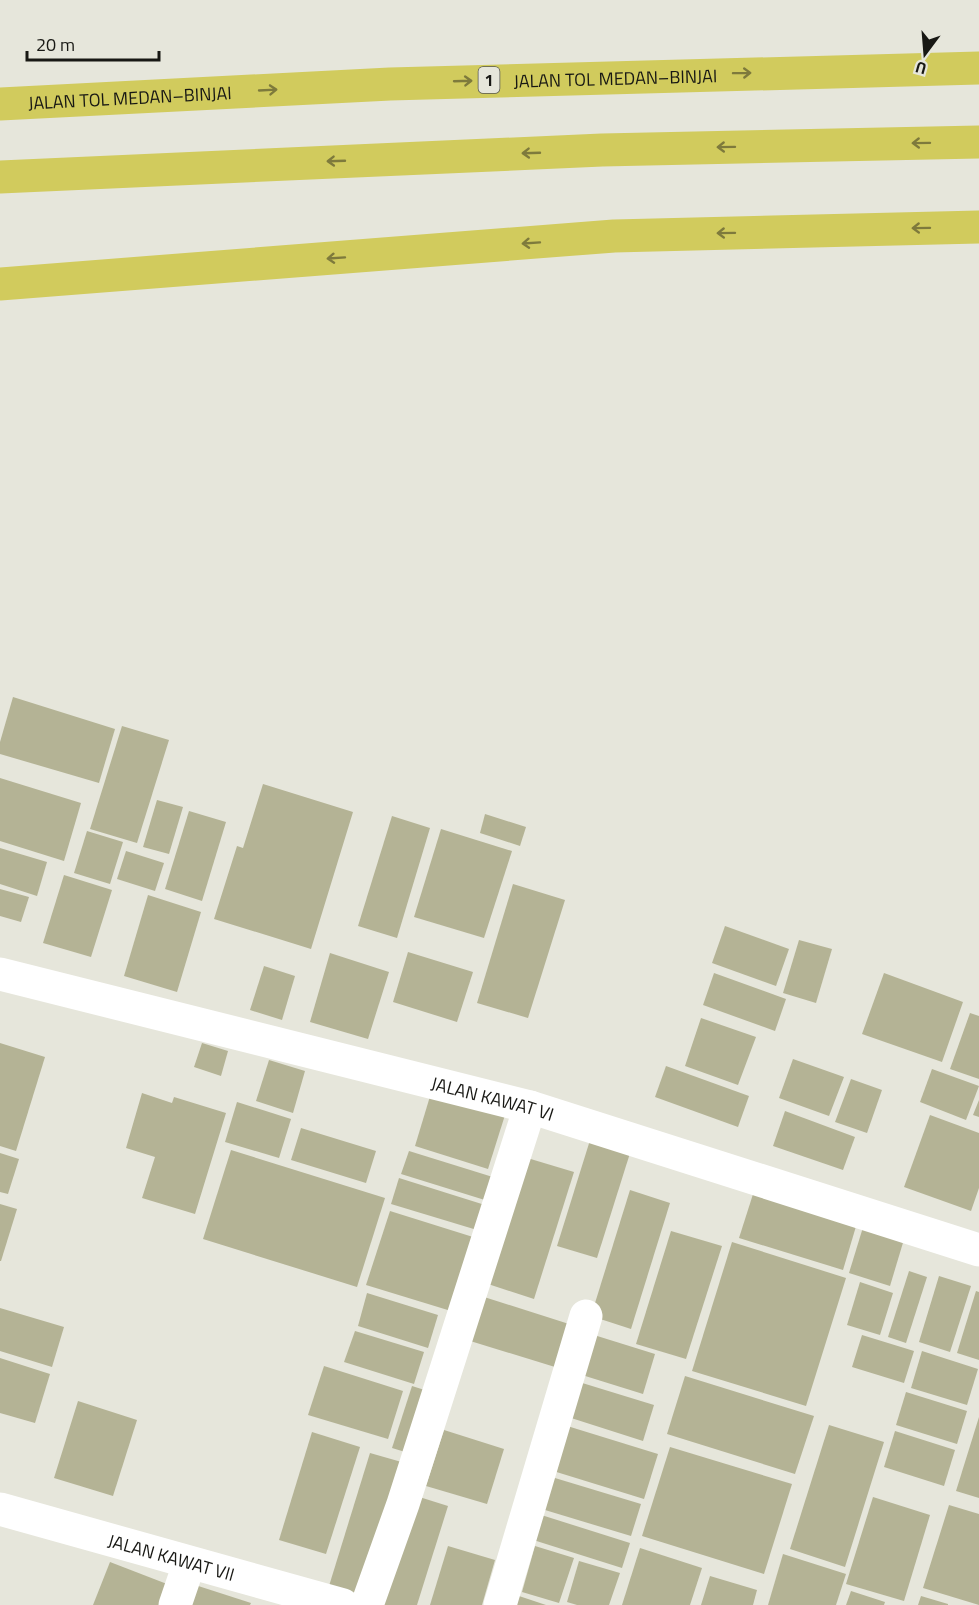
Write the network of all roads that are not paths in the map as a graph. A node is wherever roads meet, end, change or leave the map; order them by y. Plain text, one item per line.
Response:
1 (979, 68) edge
2 (0, 104) edge
3 (979, 142) edge
4 (0, 177) edge
5 (979, 227) edge
6 (0, 284) edge
7 (0, 974) edge
8 (530, 1107) junction
9 (979, 1251) edge
10 (586, 1316) dead end
11 (0, 1509) edge
12 (189, 1564) junction
13 (175, 1605) edge
14 (343, 1605) edge
15 (367, 1605) edge
16 (500, 1605) edge

2 -> 1 highway, JALAN TOL MEDAN–BINJAI / 1
3 -> 4 highway
5 -> 6 highway
7 - 8 street, JALAN KAWAT VI
8 - 9 street, JALAN KAWAT VI
8 - 15 street
10 - 16 street
11 - 12 street, JALAN KAWAT VII
12 - 13 street
12 - 14 street, JALAN KAWAT VII

